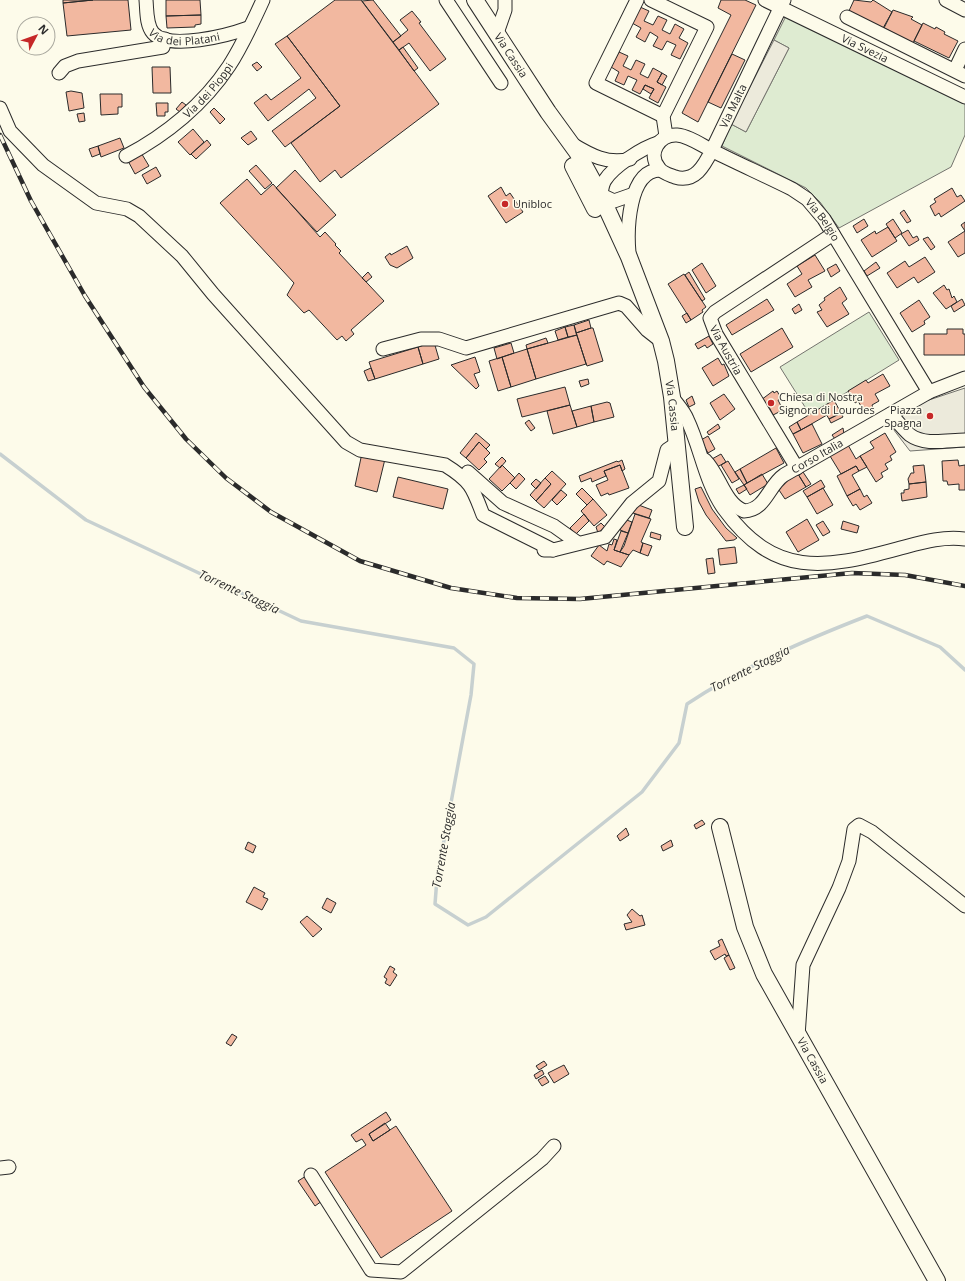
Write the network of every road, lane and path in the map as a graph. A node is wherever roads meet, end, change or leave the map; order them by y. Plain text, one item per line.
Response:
1 (146, 0) edge
2 (263, 0) edge
3 (446, 0) edge
4 (475, 0) edge
5 (505, 0) edge
6 (637, 0) edge
7 (651, 0) edge
8 (765, 0) edge
9 (950, 1) edge
10 (782, 4) edge
11 (965, 10) edge
12 (847, 17) dead end
13 (248, 28) junction
14 (497, 33) junction
15 (165, 39) junction
16 (965, 49) edge
17 (59, 73) dead end
18 (960, 73) edge
19 (501, 83) dead end
20 (965, 97) edge
21 (0, 108) edge
22 (548, 112) junction
23 (663, 116) junction
24 (662, 139) junction
25 (572, 144) junction
26 (712, 150) junction
27 (126, 156) dead end
28 (630, 159) junction
29 (660, 170) junction
30 (634, 194) junction
31 (598, 202) junction
32 (833, 234) junction
33 (629, 257) junction
34 (640, 289) junction
35 (661, 341) junction
36 (383, 349) dead end
37 (965, 378) edge
38 (929, 392) junction
39 (672, 397) junction
40 (891, 414) junction
41 (965, 440) edge
42 (676, 444) junction
43 (700, 455) junction
44 (463, 466) dead end
45 (797, 468) junction
46 (685, 527) dead end
47 (965, 539) edge
48 (578, 543) junction
49 (553, 550) junction
50 (535, 551) dead end
51 (720, 827) dead end
52 (965, 906) edge
53 (798, 1036) junction
54 (554, 1146) dead end
55 (311, 1175) dead end
56 (937, 1281) edge

1 - 15 street, Via dei Platani
2 - 13 street, Via dei Pioppi
3 - 19 street
4 - 14 main road, Via Cassia
5 - 14 street
6 - 23 street
7 - 23 street
8 - 10 street, Via Svezia
9 - 11 street
10 - 20 street, Via Svezia
10 - 26 street, Via Malta
12 - 18 street
13 - 15 street, Via dei Platani
13 - 27 street, Via dei Pioppi
14 - 22 main road, Via Cassia
15 - 17 street
16 - 18 street
21 - 49 street
22 - 25 main road, Via Cassia
22 - 31 main road, Via Cassia
23 - 24 street
24 - 26 street, Via Belgio
24 - 28 street
24 - 29 street
25 - 28 street
25 - 31 main road, Via Cassia
26 - 29 street, Via Malta
26 - 32 street, Via Belgio
28 - 31 street
29 - 30 street
30 - 31 street
30 - 33 street
31 - 33 main road, Via Cassia
31 - 34 main road, Via Cassia
32 - 38 street, Via Belgio
32 - 45 street, Via Austria
33 - 34 main road, Via Cassia
34 - 35 main road, Via Cassia
35 - 36 street
35 - 39 main road, Via Cassia
37 - 38 street, Corso Italia
38 - 40 street, Corso Italia
39 - 42 main road, Via Cassia
39 - 43 street
40 - 41 street
40 - 45 street, Corso Italia
42 - 46 main road, Via Cassia
42 - 48 street
43 - 45 street, Corso Italia
43 - 47 street
44 - 48 street
48 - 49 street
49 - 50 street
51 - 53 main road, Via Cassia
52 - 53 street
53 - 56 main road, Via Cassia
54 - 55 street

